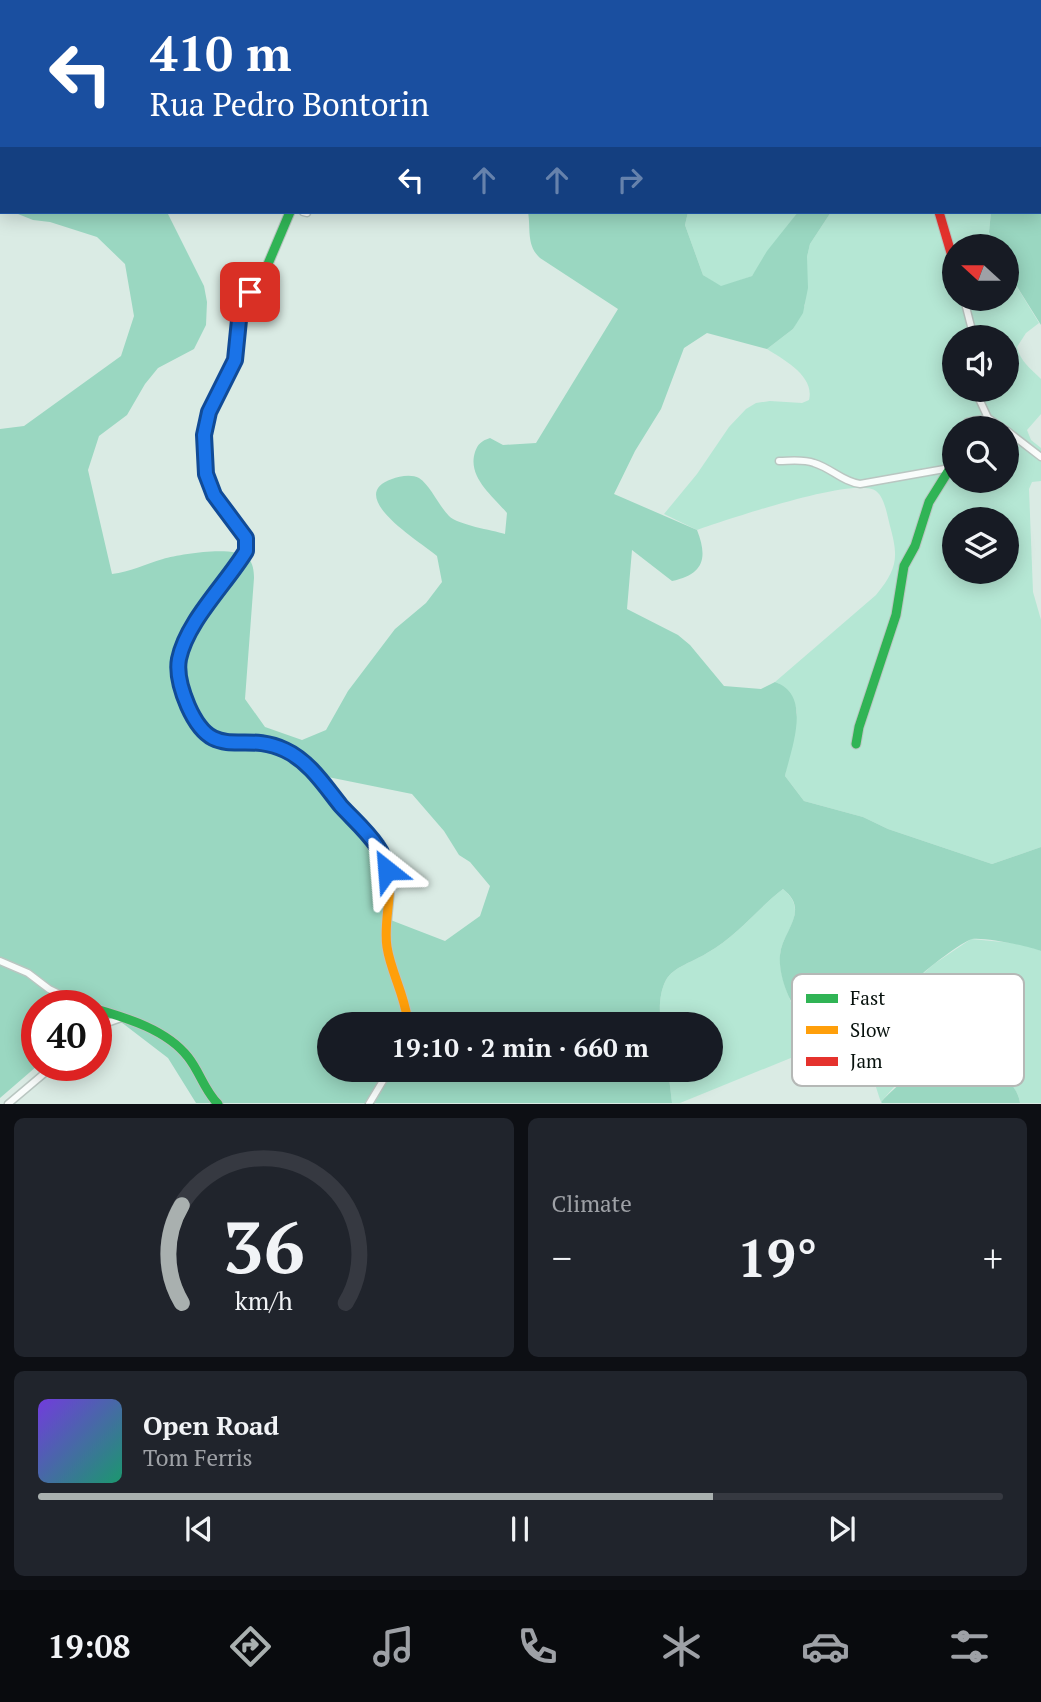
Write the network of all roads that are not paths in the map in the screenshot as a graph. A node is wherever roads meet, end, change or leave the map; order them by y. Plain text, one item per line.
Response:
1 (289, 214) edge
2 (940, 214) edge
3 (945, 234) edge
4 (251, 289) junction
5 (234, 291) dead end
6 (1019, 440) edge
7 (1041, 457) edge
8 (779, 461) dead end
9 (942, 467) edge
10 (942, 481) edge
11 (856, 744) dead end
12 (0, 961) edge
13 (51, 990) edge
14 (407, 1012) edge
15 (112, 1013) edge
16 (125, 1017) junction
17 (112, 1021) edge
18 (35, 1081) edge
19 (382, 1082) edge
20 (8, 1104) edge
21 (218, 1104) edge
22 (369, 1104) edge

1 - 4 street
2 - 3 street
4 - 5 street
4 - 14 street
6 - 7 street
8 - 9 street
10 - 11 street
12 - 13 street
15 - 16 street
16 - 17 street
16 - 21 street
18 - 20 street
19 - 22 street

